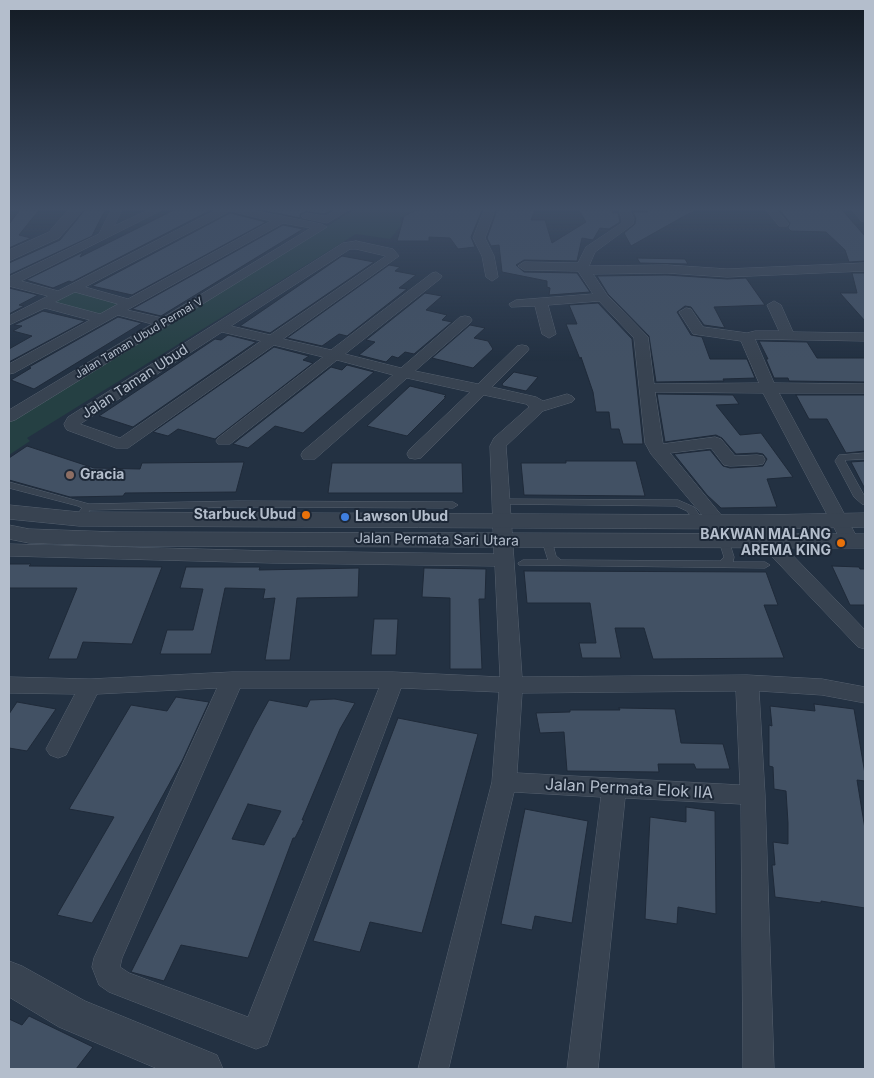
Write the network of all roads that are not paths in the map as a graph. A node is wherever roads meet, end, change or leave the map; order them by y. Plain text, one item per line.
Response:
1 (53, 260) edge
2 (127, 260) edge
3 (204, 260) edge
4 (265, 260) edge
5 (325, 260) edge
6 (387, 260) edge
7 (489, 260) edge
8 (587, 260) edge
9 (524, 266) dead end
10 (865, 267) edge
11 (584, 268) junction
12 (436, 276) dead end
13 (492, 277) dead end
14 (9, 282) edge
15 (73, 288) junction
16 (60, 295) junction
17 (602, 297) junction
18 (540, 302) junction
19 (43, 304) junction
20 (130, 304) junction
21 (516, 304) dead end
22 (774, 305) dead end
23 (116, 311) junction
24 (686, 312) dead end
25 (102, 319) junction
26 (465, 320) dead end
27 (9, 322) edge
28 (164, 323) junction
29 (220, 327) junction
30 (549, 334) dead end
31 (788, 335) junction
32 (747, 337) junction
33 (865, 337) edge
34 (270, 340) junction
35 (522, 349) dead end
36 (333, 355) junction
37 (9, 370) edge
38 (404, 373) junction
39 (658, 388) dead end
40 (865, 388) edge
41 (481, 389) junction
42 (769, 389) junction
43 (567, 399) dead end
44 (537, 408) junction
45 (9, 417) edge
46 (224, 441) dead end
47 (657, 450) junction
48 (415, 454) dead end
49 (309, 455) dead end
50 (865, 456) edge
51 (757, 460) dead end
52 (9, 485) edge
53 (865, 502) edge
54 (453, 505) dead end
55 (9, 512) edge
56 (83, 513) junction
57 (398, 514) junction
58 (840, 520) junction
59 (865, 520) edge
60 (9, 532) edge
61 (763, 532) junction
62 (507, 537) junction
63 (716, 537) junction
64 (547, 541) junction
65 (858, 541) edge
66 (274, 548) junction
67 (9, 550) edge
68 (559, 563) junction
69 (765, 564) dead end
70 (865, 642) edge
71 (232, 680) junction
72 (393, 680) junction
73 (747, 683) junction
74 (9, 685) edge
75 (511, 685) junction
76 (90, 687) junction
77 (865, 695) edge
78 (58, 749) dead end
79 (504, 782) junction
80 (614, 788) junction
81 (753, 795) junction
82 (9, 978) edge
83 (433, 1067) dead end
84 (203, 1069) edge
85 (582, 1069) edge
86 (759, 1069) edge

1 - 14 street
2 - 15 street
3 - 20 street
4 - 28 street, Jalan Taman Ubud Permai V
5 - 29 street, Jalan Taman Ubud
6 - 34 street, Jalan Taman Ubud
7 - 13 street
8 - 11 street
9 - 11 street
10 - 11 street
11 - 17 street
12 - 36 street
14 - 16 street
15 - 16 street
15 - 20 street
16 - 19 street
17 - 18 street
17 - 47 street
18 - 21 street
18 - 30 street
19 - 25 street
19 - 27 street
20 - 23 street
22 - 31 street
23 - 25 street
23 - 28 street
24 - 32 street
25 - 37 street
26 - 38 street
28 - 45 street, Jalan Taman Ubud Permai V
29 - 34 street
29 - 34 street, Jalan Taman Ubud
31 - 32 street
31 - 33 street
32 - 42 street
34 - 36 street
35 - 41 street
36 - 38 street
36 - 46 street
38 - 41 street
38 - 49 street
39 - 42 street
40 - 42 street
41 - 44 street
41 - 48 street
42 - 58 street
43 - 44 street
44 - 62 street
47 - 51 street
47 - 63 street
50 - 53 lane
52 - 56 lane
54 - 57 lane
55 - 56 street, Jalan Permata Sari Utara
56 - 57 street, Jalan Permata Sari Utara
57 - 62 street, Jalan Permata Sari Utara
58 - 59 street, Jalan Permata Sari Utara
58 - 61 street, Jalan Permata Sari Utara
58 - 65 street
60 - 66 street, Jalan Permata Sari Utara
61 - 63 street, Jalan Permata Sari Utara
61 - 65 street, Jalan Permata Sari Utara
61 - 70 street
62 - 63 street, Jalan Permata Sari Utara
62 - 64 street, Jalan Permata Sari Utara
62 - 66 street, Jalan Permata Sari Utara
62 - 68 lane
62 - 75 street
63 - 64 street, Jalan Permata Sari Utara
63 - 68 lane
63 - 69 lane
64 - 68 lane
66 - 67 street
71 - 72 street
71 - 72 street
71 - 76 street
72 - 75 street
73 - 75 street
73 - 77 street
73 - 81 street
74 - 76 street
75 - 79 street
76 - 78 street
79 - 80 street, Jalan Permata Elok IIA
79 - 83 street
80 - 81 street, Jalan Permata Elok IIA
80 - 85 street
81 - 86 street
82 - 84 street

